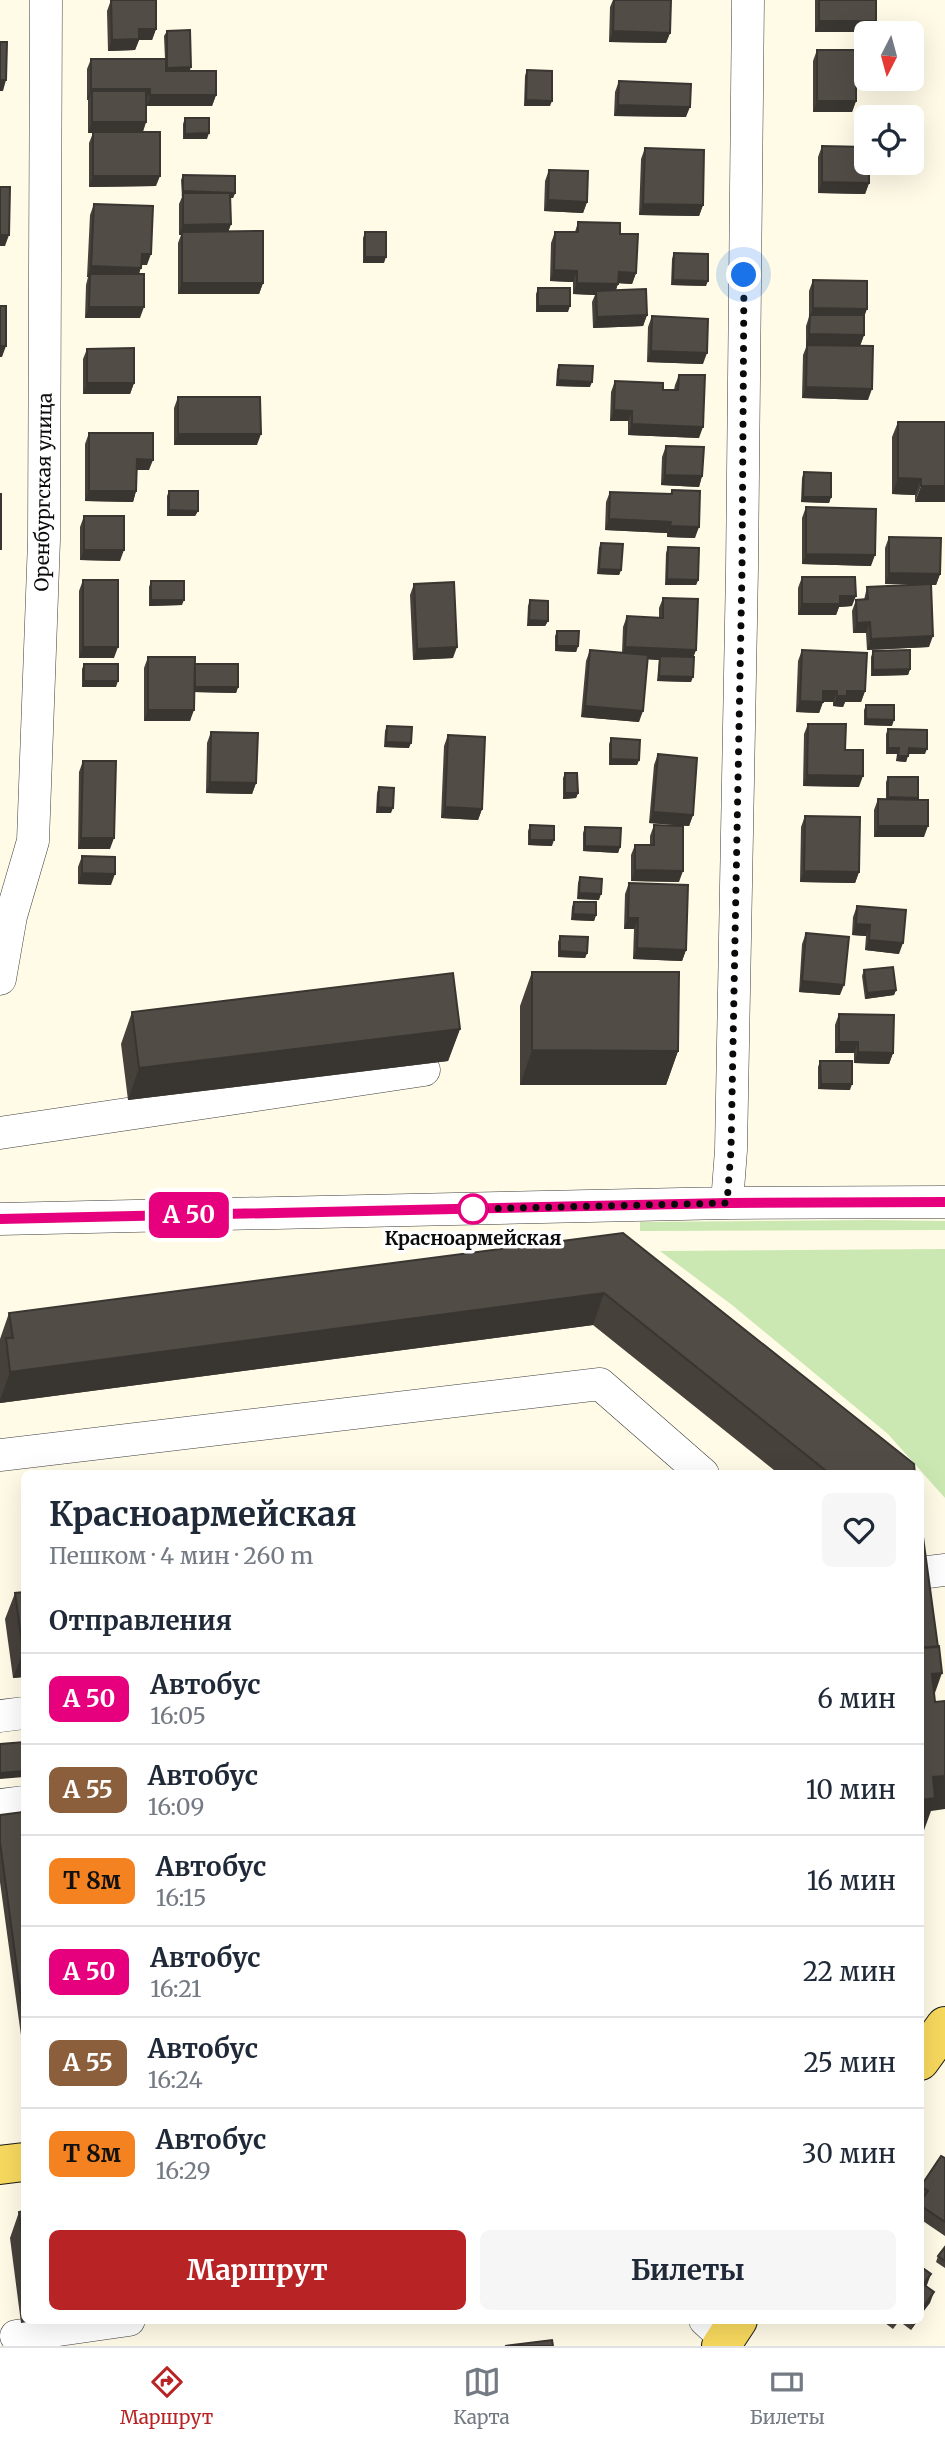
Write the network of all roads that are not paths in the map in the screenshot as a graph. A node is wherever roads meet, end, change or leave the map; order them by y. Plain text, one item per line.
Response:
1 (46, 0) edge
2 (748, 0) edge
3 (0, 979) edge
4 (424, 1070) edge
5 (0, 1133) edge
6 (945, 1202) edge
7 (727, 1203) junction
8 (0, 1219) edge
9 (0, 1455) edge
10 (699, 1470) edge
11 (945, 1570) edge
12 (924, 1573) edge
13 (21, 1713) edge
14 (0, 1716) edge
15 (21, 1802) edge
16 (0, 1805) edge
17 (21, 2162) edge
18 (0, 2165) edge
19 (101, 2324) edge
20 (16, 2336) dead end

1 - 3 street, Оренбургская улица
2 - 7 street
4 - 5 street
6 - 7 street
7 - 8 street
9 - 10 street
11 - 12 street
13 - 14 street
15 - 16 street
17 - 18 main road
19 - 20 street

